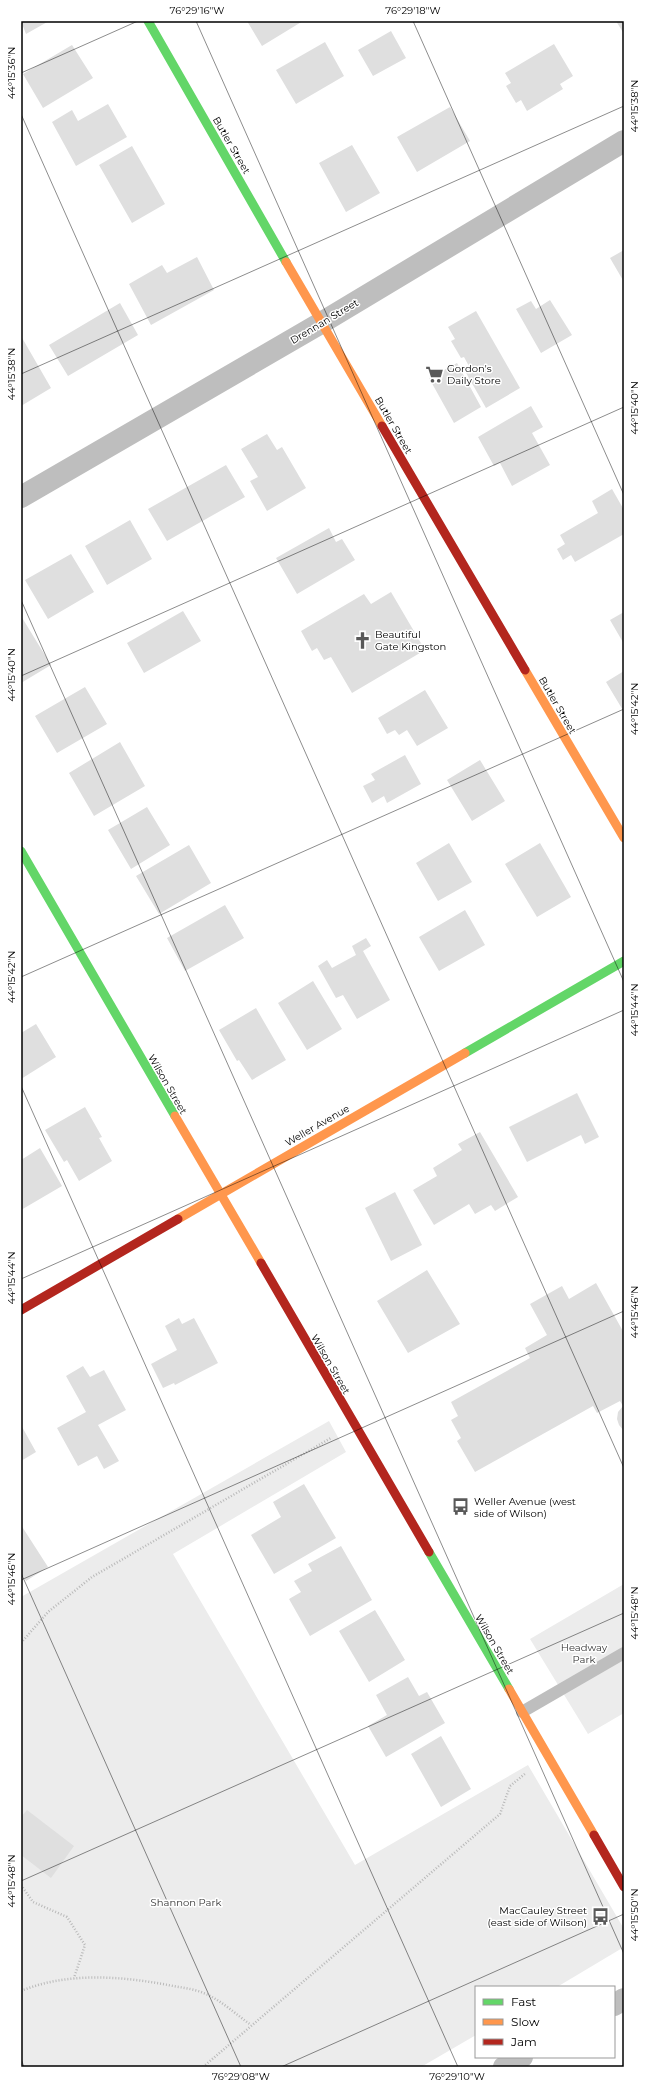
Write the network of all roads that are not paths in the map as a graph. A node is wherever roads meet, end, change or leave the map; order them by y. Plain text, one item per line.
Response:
1 (148, 21) edge
2 (624, 141) edge
3 (321, 323) junction
4 (21, 497) edge
5 (624, 838) edge
6 (21, 851) edge
7 (624, 961) edge
8 (220, 1194) junction
9 (21, 1310) edge
10 (624, 1653) edge
11 (522, 1712) junction
12 (624, 1886) edge
13 (624, 1999) edge
14 (615, 2004) edge
15 (520, 2058) edge
16 (504, 2067) edge

1 - 3 street, Butler Street
2 - 3 street, Drennan Street
3 - 4 street, Drennan Street
3 - 5 street, Butler Street
6 - 8 street, Wilson Street
7 - 8 street, Weller Avenue
8 - 9 street, Weller Avenue
8 - 11 street, Wilson Street
10 - 11 lane
11 - 12 street, Wilson Street
13 - 14 street
15 - 16 street

